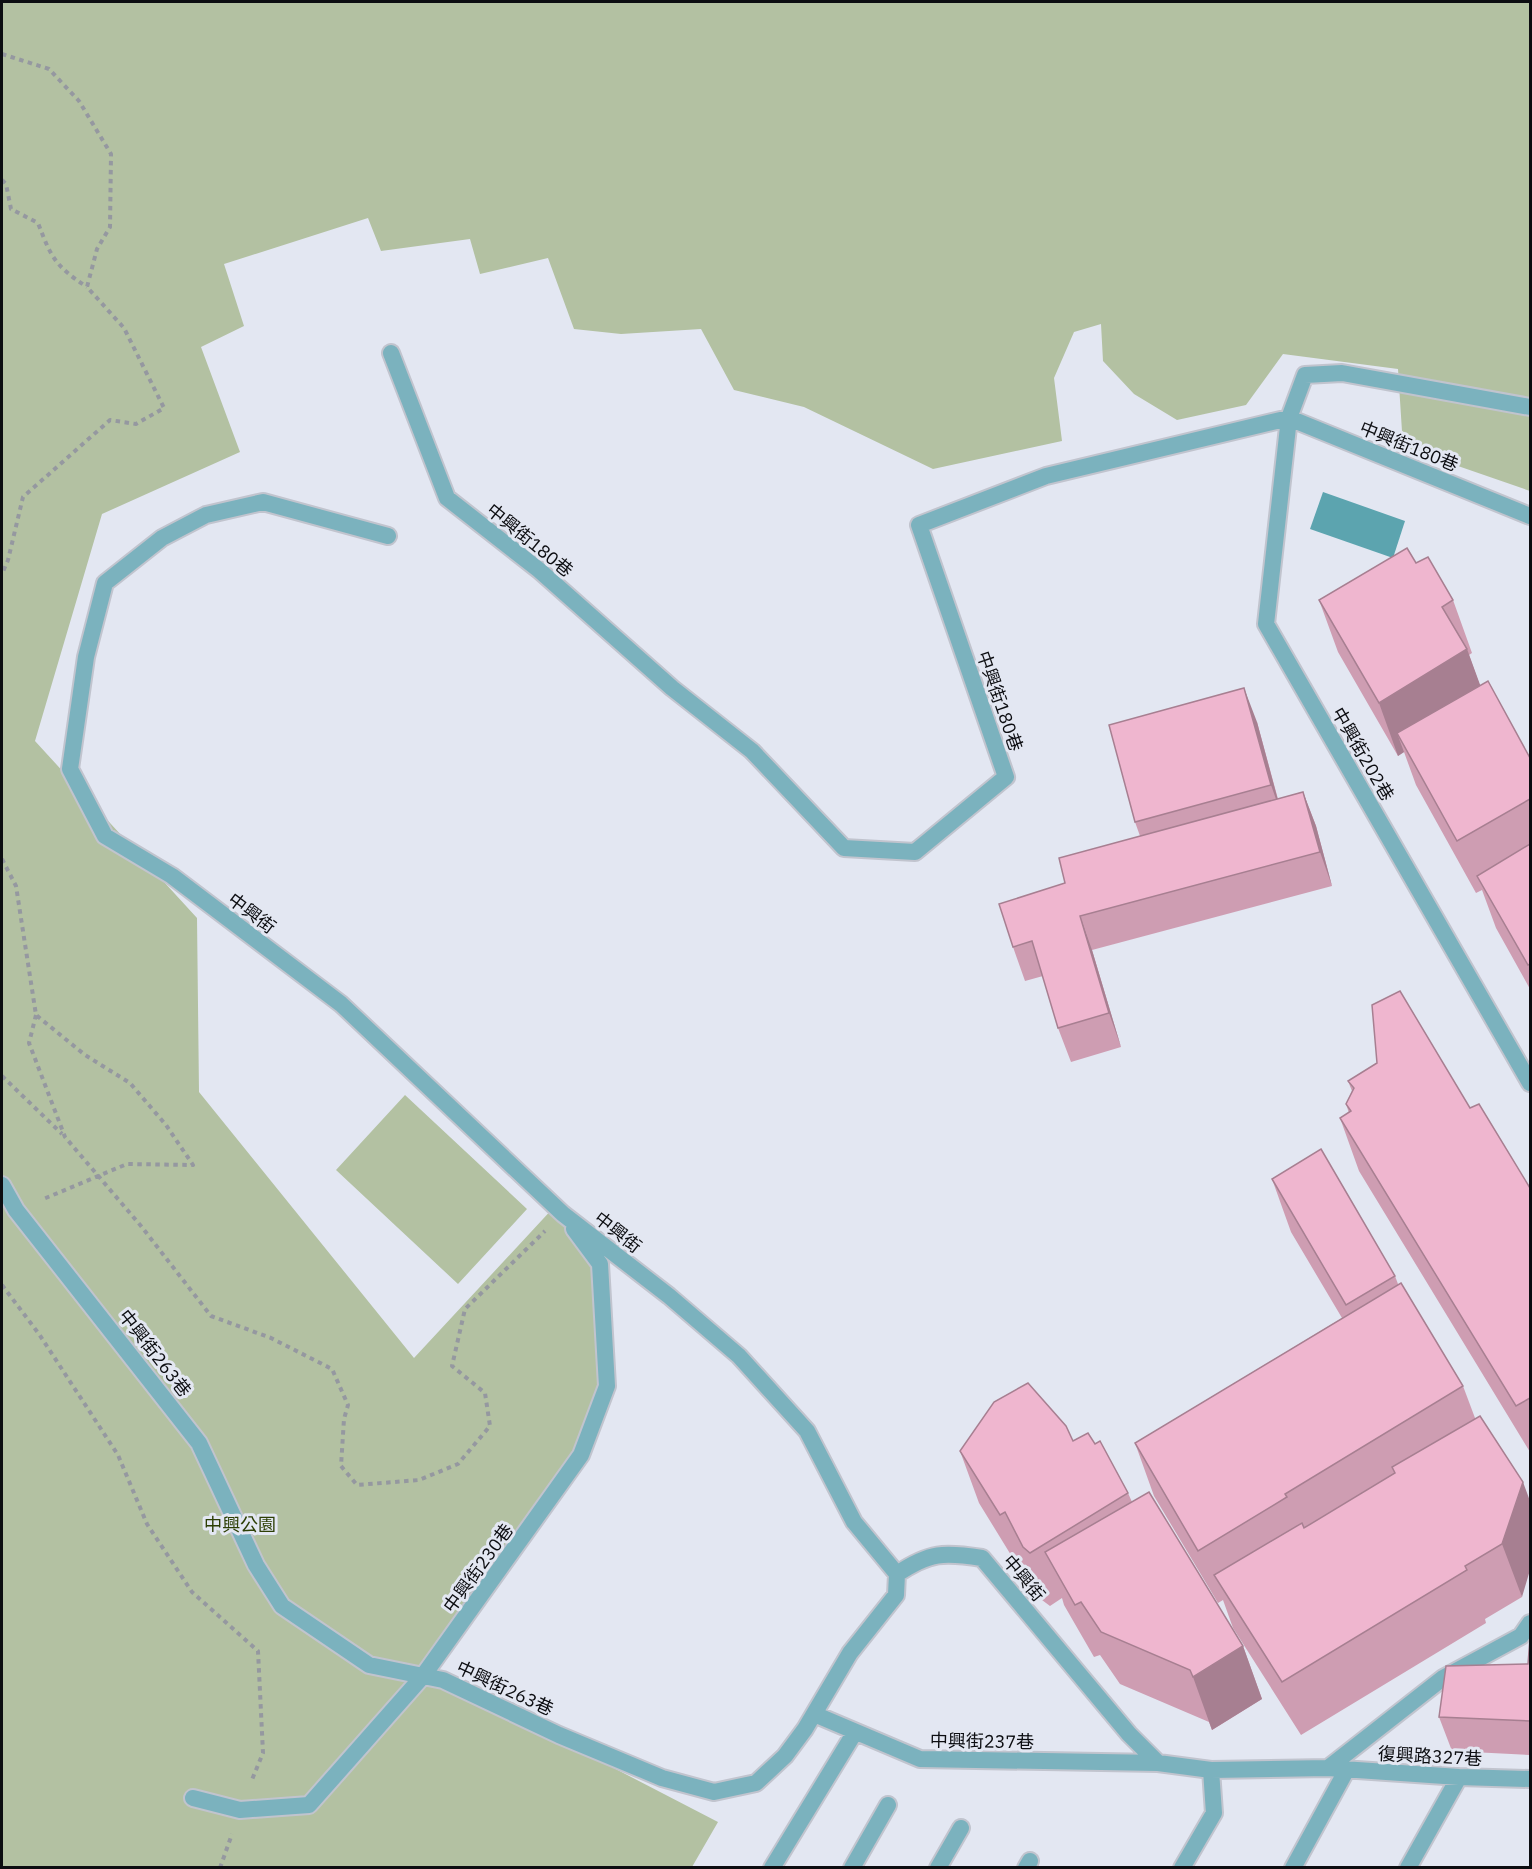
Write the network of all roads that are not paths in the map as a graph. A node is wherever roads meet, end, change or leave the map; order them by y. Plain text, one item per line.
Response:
1 (391, 353) dead end
2 (1530, 407) edge
3 (1289, 418) junction
4 (1530, 516) edge
5 (388, 536) dead end
6 (1530, 1083) edge
7 (2, 1185) edge
8 (563, 1214) junction
9 (897, 1575) junction
10 (1530, 1623) edge
11 (423, 1676) junction
12 (814, 1714) junction
13 (855, 1732) junction
14 (1158, 1763) junction
15 (1328, 1768) junction
16 (1211, 1770) junction
17 (1346, 1771) junction
18 (1459, 1778) junction
19 (1530, 1779) edge
20 (193, 1798) dead end
21 (888, 1805) dead end
22 (961, 1828) dead end
23 (772, 1868) edge
24 (852, 1868) edge
25 (938, 1868) edge
26 (1182, 1868) edge
27 (1293, 1868) edge
28 (1408, 1868) edge

1 - 3 lane, 中興街180巷
2 - 3 lane, 中興街202巷
3 - 4 lane, 中興街180巷
3 - 6 lane, 中興街202巷
5 - 8 lane, 中興街
7 - 11 lane, 中興街263巷
8 - 9 lane, 中興街
8 - 11 lane, 中興街230巷
9 - 12 lane, 中興街263巷
9 - 14 lane, 中興街
10 - 15 lane
11 - 12 lane, 中興街263巷
11 - 20 lane, 中興街230巷
12 - 13 lane, 中興街237巷
13 - 14 lane, 中興街237巷
13 - 23 lane
14 - 16 lane
15 - 16 lane
15 - 17 lane, 復興路327巷
16 - 26 lane
17 - 18 lane, 復興路327巷
17 - 27 lane
18 - 19 lane, 復興路327巷
18 - 28 lane
21 - 24 lane
22 - 25 lane

